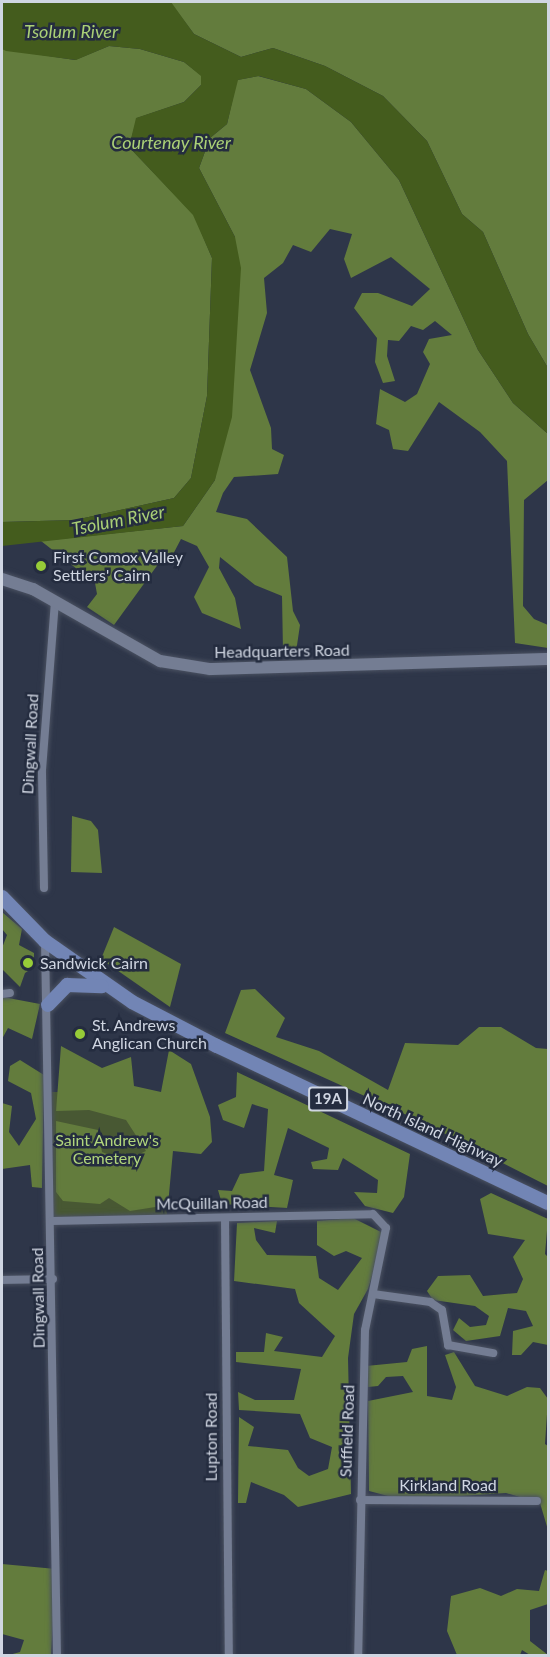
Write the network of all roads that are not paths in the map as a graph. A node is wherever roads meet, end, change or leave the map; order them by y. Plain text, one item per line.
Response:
1 (2, 579) edge
2 (55, 602) junction
3 (549, 659) edge
4 (44, 888) dead end
5 (2, 897) edge
6 (45, 941) junction
7 (110, 988) junction
8 (48, 1005) junction
9 (549, 1203) edge
10 (373, 1214) joint
11 (225, 1218) junction
12 (52, 1221) junction
13 (53, 1279) junction
14 (2, 1280) edge
15 (373, 1294) junction
16 (493, 1353) dead end
17 (360, 1500) junction
18 (537, 1501) dead end
19 (57, 1656) edge
20 (229, 1656) edge
21 (358, 1656) edge

1 - 2 main road, Headquarters Road
2 - 3 main road, Headquarters Road
2 - 4 street, Dingwall Road
5 - 6 main road, North Island Highway / 19A
6 - 7 main road, North Island Highway / 19A
6 - 8 street, Dingwall Road
7 - 8 main road
7 - 9 main road, North Island Highway / 19A
8 - 12 street, Dingwall Road
10 - 11 street, McQuillan Road
10 - 15 street, Suffield Road
11 - 12 street, McQuillan Road
11 - 20 street, Lupton Road
12 - 13 street, Dingwall Road
13 - 14 street
13 - 19 street, Dingwall Road
15 - 16 street
15 - 17 street, Suffield Road
17 - 18 street, Kirkland Road
17 - 21 street, Suffield Road

